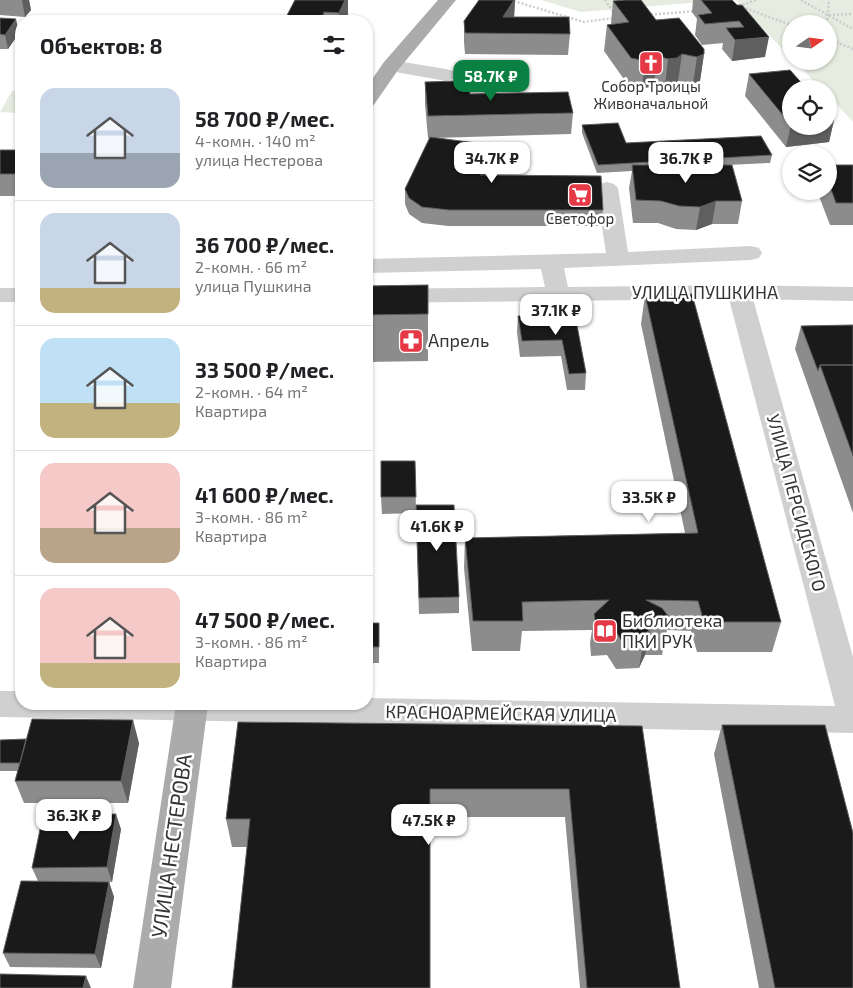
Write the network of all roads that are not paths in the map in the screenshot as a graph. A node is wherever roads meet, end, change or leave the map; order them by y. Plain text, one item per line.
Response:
1 (447, 0) edge
2 (392, 66) junction
3 (446, 75) dead end
4 (373, 92) edge
5 (607, 188) dead end
6 (618, 258) junction
7 (551, 262) junction
8 (373, 266) edge
9 (750, 293) junction
10 (558, 294) junction
11 (853, 294) edge
12 (0, 295) edge
13 (15, 295) edge
14 (373, 296) edge
15 (0, 704) edge
16 (15, 704) edge
17 (191, 710) edge
18 (373, 710) edge
19 (853, 714) edge
20 (853, 720) edge
21 (152, 988) edge

1 - 2 main road
2 - 3 street
2 - 4 main road
5 - 6 street
6 - 7 street
6 - 9 street, УЛИЦА ПЕРСИДСКОГО
7 - 8 street
7 - 10 street
9 - 10 street, УЛИЦА ПУШКИНА
9 - 11 street, УЛИЦА ПУШКИНА
9 - 19 street, УЛИЦА ПЕРСИДСКОГО
10 - 14 street, УЛИЦА ПУШКИНА
12 - 13 street
15 - 16 street, КРАСНОАРМЕЙСКАЯ УЛИЦА
17 - 21 main road, УЛИЦА НЕСТЕРОВА
18 - 20 street, КРАСНОАРМЕЙСКАЯ УЛИЦА

